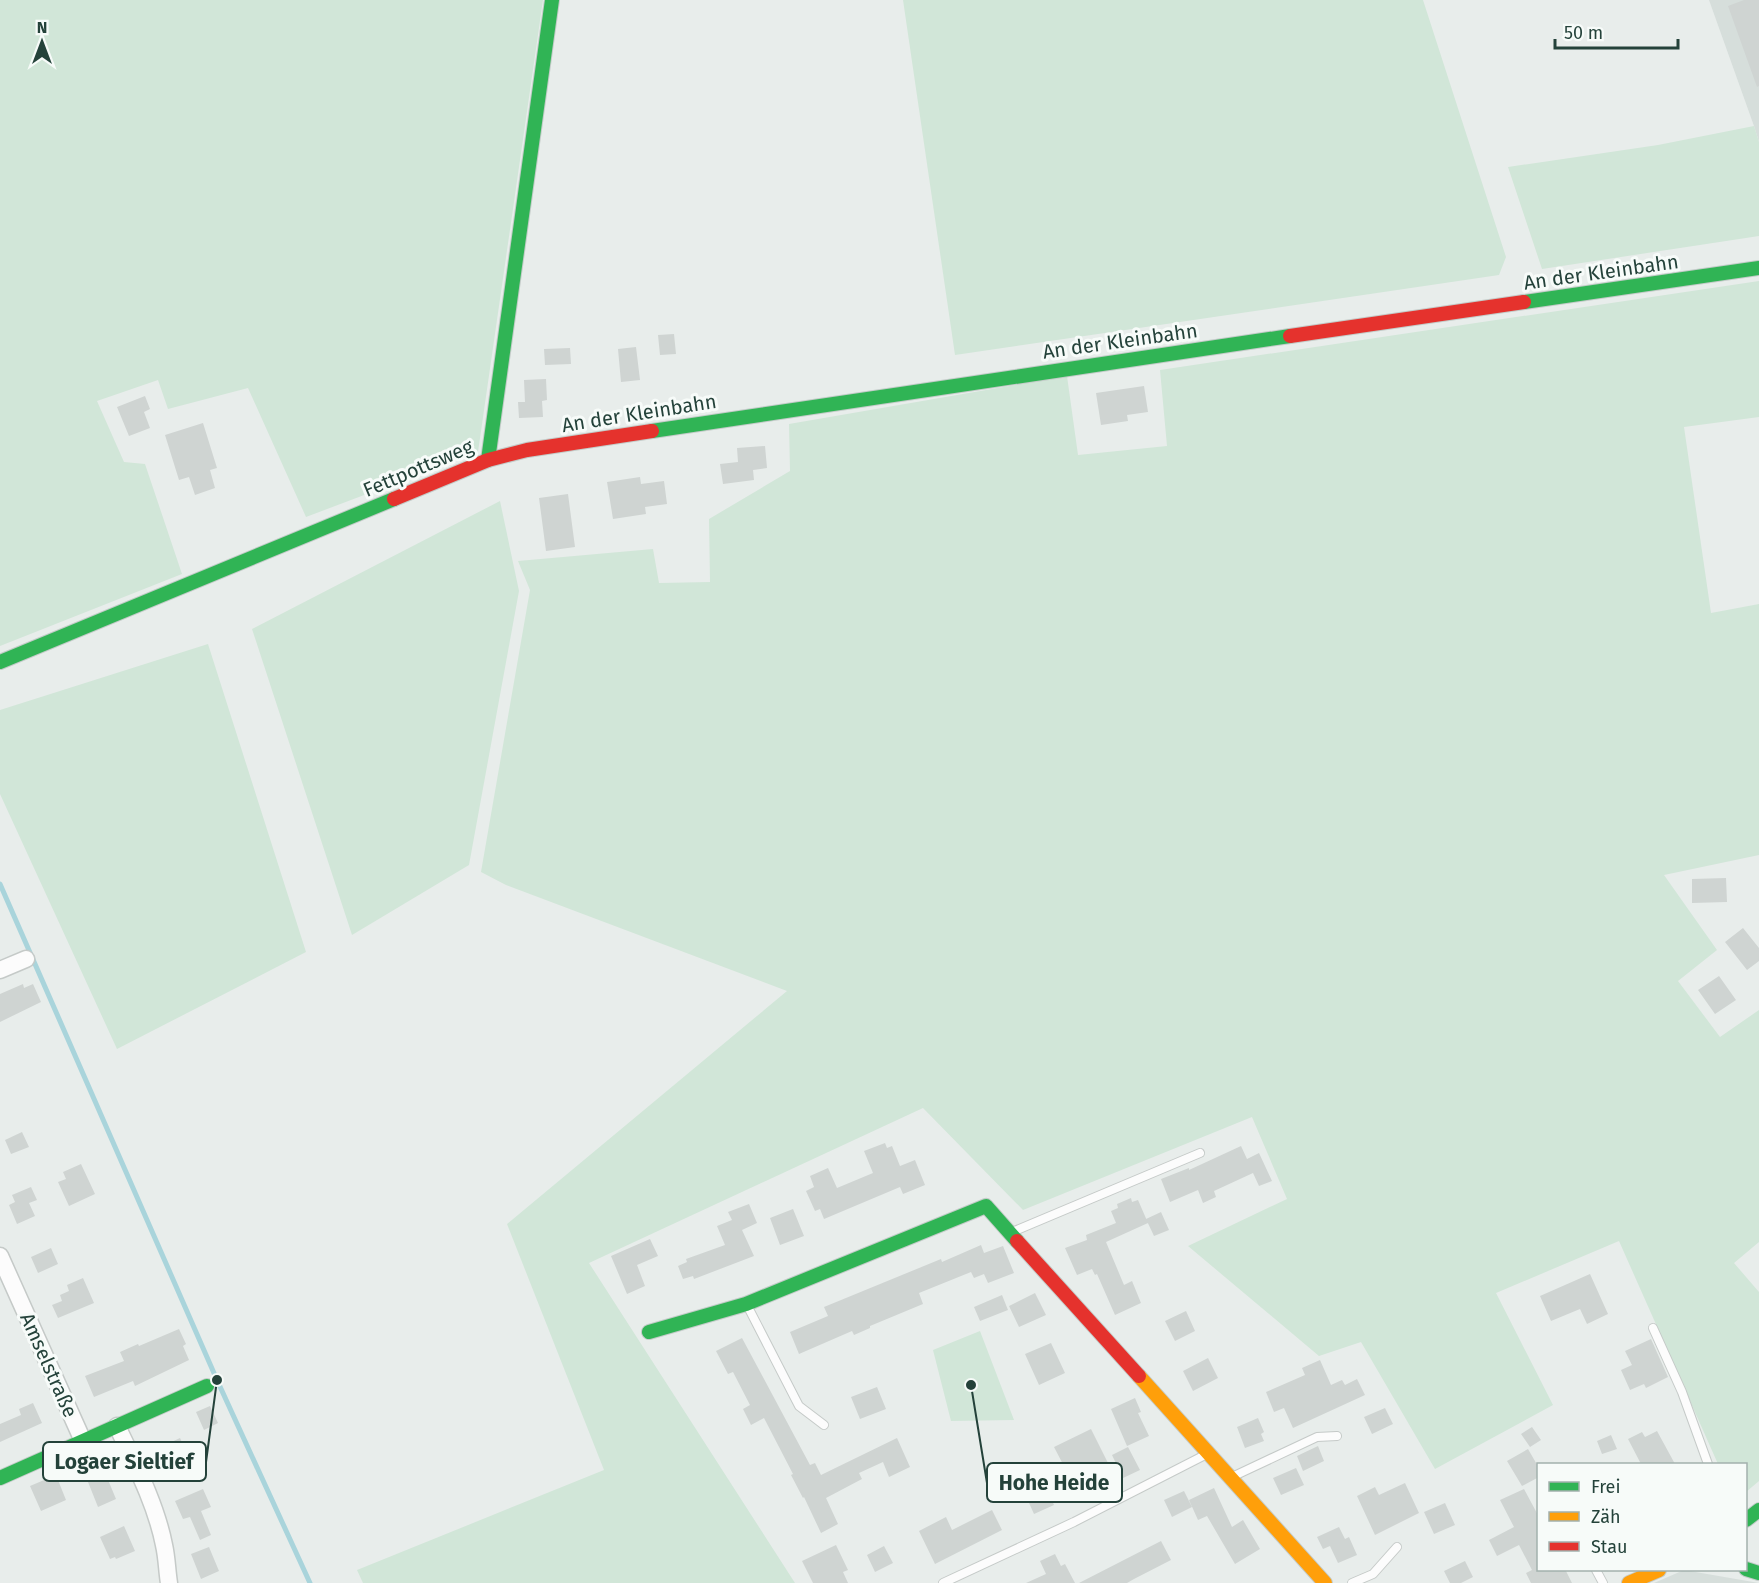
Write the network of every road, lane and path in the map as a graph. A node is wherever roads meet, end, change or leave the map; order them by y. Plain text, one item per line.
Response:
1 (552, 0) edge
2 (1759, 268) edge
3 (488, 460) junction
4 (0, 662) edge
5 (26, 959) dead end
6 (0, 970) edge
7 (1200, 1153) dead end
8 (1011, 1232) junction
9 (0, 1256) edge
10 (746, 1304) junction
11 (1653, 1328) dead end
12 (649, 1332) dead end
13 (207, 1386) dead end
14 (824, 1425) dead end
15 (117, 1426) junction
16 (1337, 1436) dead end
17 (83, 1441) junction
18 (1208, 1454) junction
19 (1708, 1463) edge
20 (0, 1478) edge
21 (1231, 1478) junction
22 (1759, 1510) edge
23 (1747, 1520) edge
24 (1396, 1547) dead end
25 (1655, 1571) edge
26 (169, 1583) edge
27 (944, 1583) edge
28 (1325, 1583) edge
29 (1352, 1583) edge
30 (1629, 1583) edge

1 - 3 street, Fettpottsweg
2 - 3 street, An der Kleinbahn
3 - 4 street, Fettpottsweg
5 - 6 street
7 - 8 lane
8 - 10 street
8 - 18 street
9 - 17 street, Amselstraße
10 - 12 street
10 - 14 lane
11 - 19 lane
13 - 15 street
15 - 17 street
15 - 26 street
16 - 21 lane
17 - 20 street
18 - 21 street
18 - 27 lane
21 - 28 street
22 - 23 street
24 - 29 lane
25 - 30 street

